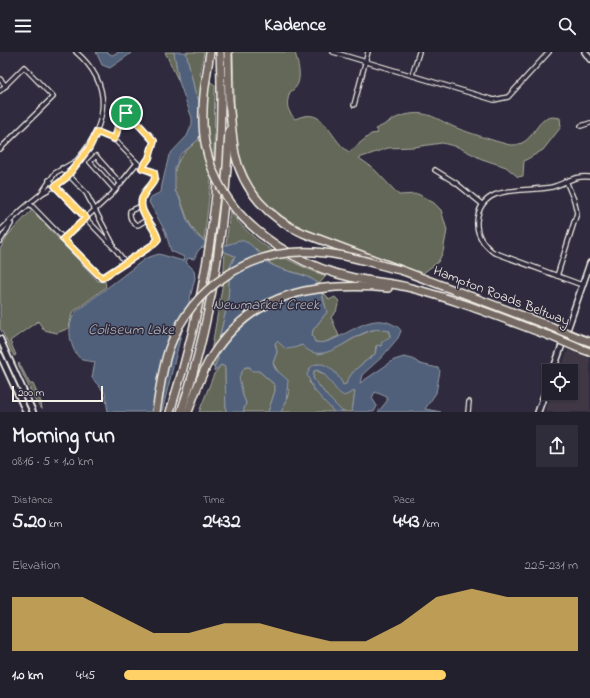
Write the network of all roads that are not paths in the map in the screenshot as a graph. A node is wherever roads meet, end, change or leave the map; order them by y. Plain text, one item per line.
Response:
1 (76, 52) edge
2 (210, 52) edge
3 (220, 52) edge
4 (228, 52) edge
5 (333, 52) edge
6 (368, 52) edge
7 (419, 52) edge
8 (549, 52) edge
9 (586, 52) edge
10 (590, 59) edge
11 (366, 62) junction
12 (412, 75) junction
13 (0, 79) edge
14 (6, 86) junction
15 (0, 91) edge
16 (230, 102) junction
17 (354, 105) dead end
18 (590, 123) edge
19 (581, 126) dead end
20 (97, 132) junction
21 (114, 139) junction
22 (0, 149) edge
23 (77, 160) junction
24 (137, 163) junction
25 (62, 168) junction
26 (142, 168) junction
27 (435, 170) dead end
28 (68, 174) junction
29 (590, 177) edge
30 (50, 180) junction
31 (566, 181) junction
32 (122, 184) junction
33 (55, 186) junction
34 (115, 190) junction
35 (40, 195) junction
36 (30, 204) junction
37 (482, 204) junction
38 (141, 206) junction
39 (95, 210) junction
40 (86, 218) junction
41 (148, 219) junction
42 (14, 220) junction
43 (0, 231) edge
44 (63, 239) junction
45 (0, 241) edge
46 (115, 249) junction
47 (126, 263) junction
48 (590, 263) edge
49 (404, 271) junction
50 (557, 276) junction
51 (582, 285) junction
52 (422, 292) junction
53 (0, 339) edge
54 (590, 342) edge
55 (590, 352) edge
56 (0, 355) edge
57 (554, 364) edge
58 (542, 400) edge
59 (468, 402) dead end
60 (26, 412) edge
61 (33, 412) edge
62 (156, 412) edge
63 (170, 412) edge
64 (181, 412) edge
65 (188, 412) edge
66 (468, 412) edge
67 (538, 412) edge

1 - 20 street
2 - 52 highway, bridge
3 - 63 highway
4 - 16 highway
5 - 11 street
6 - 11 street
7 - 12 street
8 - 12 street
9 - 10 main road
11 - 12 street
11 - 17 street
13 - 14 street
14 - 15 street
14 - 22 street
16 - 49 highway, bridge
16 - 64 highway
18 - 19 street
20 - 21 street
20 - 23 street
21 - 24 street
21 - 26 street
23 - 25 street
23 - 28 street
24 - 26 street
24 - 32 street
25 - 28 street
25 - 30 street
26 - 38 street
27 - 37 street
28 - 33 street
28 - 39 street
29 - 31 street
30 - 33 street
30 - 35 street
31 - 37 street
31 - 50 street
32 - 34 street
32 - 34 street
33 - 35 street
33 - 40 street
34 - 39 street
35 - 36 street
36 - 42 street
36 - 44 street
37 - 50 street
38 - 41 street
38 - 41 street
39 - 40 street
39 - 46 street
40 - 44 street
40 - 46 street
41 - 47 street
42 - 43 street
42 - 45 street
44 - 47 street
46 - 47 street
48 - 51 main road
49 - 54 highway, Hampton Roads Beltway, bridge
49 - 62 highway, bridge
50 - 51 street
51 - 57 main road
52 - 55 highway, Hampton Roads Beltway, bridge
52 - 65 highway
53 - 61 street
56 - 60 street
58 - 67 main road
59 - 66 street

